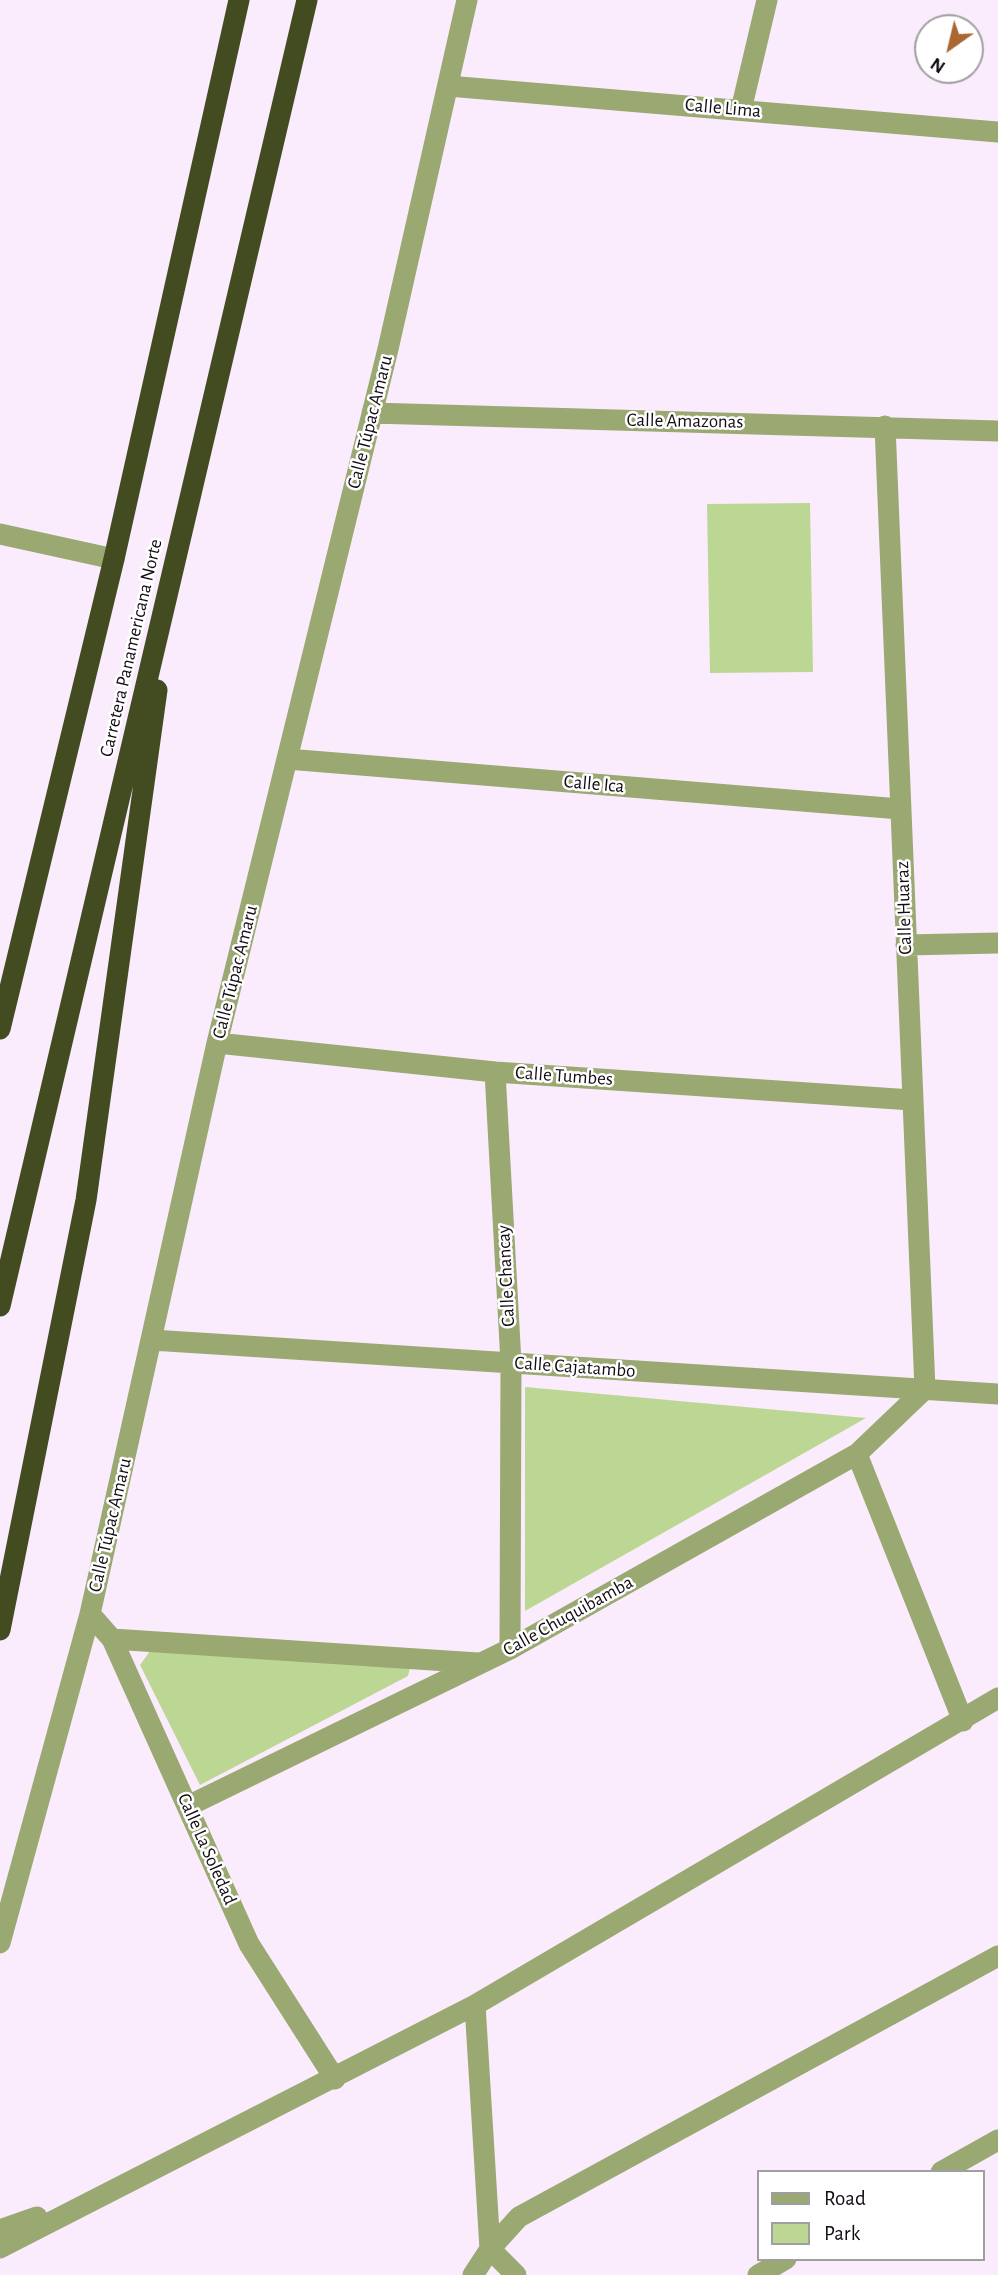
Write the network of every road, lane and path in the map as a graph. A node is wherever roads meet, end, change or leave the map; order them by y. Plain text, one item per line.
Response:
1 (239, 0) edge
2 (307, 0) edge
3 (467, 0) edge
4 (767, 0) edge
5 (448, 86) junction
6 (741, 110) junction
7 (998, 132) edge
8 (372, 413) junction
9 (885, 426) junction
10 (998, 431) edge
11 (0, 534) edge
12 (176, 558) junction
13 (114, 559) junction
14 (287, 759) junction
15 (900, 809) junction
16 (998, 943) edge
17 (906, 945) junction
18 (0, 1029) edge
19 (217, 1043) junction
20 (495, 1072) junction
21 (912, 1100) junction
22 (0, 1306) edge
23 (152, 1340) junction
24 (511, 1363) junction
25 (925, 1389) junction
26 (998, 1394) edge
27 (857, 1454) junction
28 (90, 1614) junction
29 (0, 1630) edge
30 (112, 1639) junction
31 (510, 1648) junction
32 (481, 1663) junction
33 (998, 1698) edge
34 (963, 1721) junction
35 (188, 1806) junction
36 (0, 1944) edge
37 (998, 1956) edge
38 (475, 2005) junction
39 (335, 2078) junction
40 (998, 2140) edge
41 (945, 2170) edge
42 (118, 2188) junction
43 (0, 2230) edge
44 (0, 2248) edge
45 (490, 2249) junction
46 (782, 2261) edge
47 (473, 2275) edge
48 (516, 2275) edge
49 (758, 2275) edge

1 - 13 highway, Carretera Panamericana Norte
2 - 12 highway, Carretera Panamericana Norte
3 - 5 street, Calle Túpac Amaru
4 - 6 street
5 - 6 street, Calle Lima
5 - 8 street, Calle Túpac Amaru
6 - 7 street, Calle Lima
8 - 9 street, Calle Amazonas
8 - 14 street, Calle Túpac Amaru
9 - 10 street, Calle Amazonas
9 - 15 street, Calle Huaraz
11 - 13 street
12 - 22 highway, Carretera Panamericana Norte
12 - 29 highway
13 - 18 highway, Carretera Panamericana Norte
14 - 15 street, Calle Ica
14 - 19 street, Calle Túpac Amaru
15 - 17 street, Calle Huaraz
16 - 17 street
17 - 21 street, Calle Huaraz
19 - 20 street, Calle Tumbes
19 - 23 street, Calle Túpac Amaru
20 - 21 street, Calle Tumbes
20 - 24 street, Calle Chancay
21 - 25 street, Calle Huaraz
23 - 24 street, Calle Cajatambo
23 - 28 street, Calle Túpac Amaru
24 - 25 street, Calle Cajatambo
24 - 31 street, Calle Chancay
25 - 26 street, Calle Cajatambo
25 - 27 street, Calle Chuquibamba
27 - 31 street, Calle Chuquibamba
27 - 34 street
28 - 30 street, Calle La Soledad
28 - 36 street, Calle Túpac Amaru
30 - 32 street
30 - 35 street, Calle La Soledad
31 - 32 street, Calle Chuquibamba
32 - 35 street, Calle Chuquibamba
33 - 34 street
34 - 38 street
35 - 39 street, Calle La Soledad
37 - 45 street
38 - 39 street
38 - 45 street
39 - 42 street
40 - 41 street
42 - 43 street
42 - 44 street
45 - 47 street
45 - 48 street
46 - 49 street

